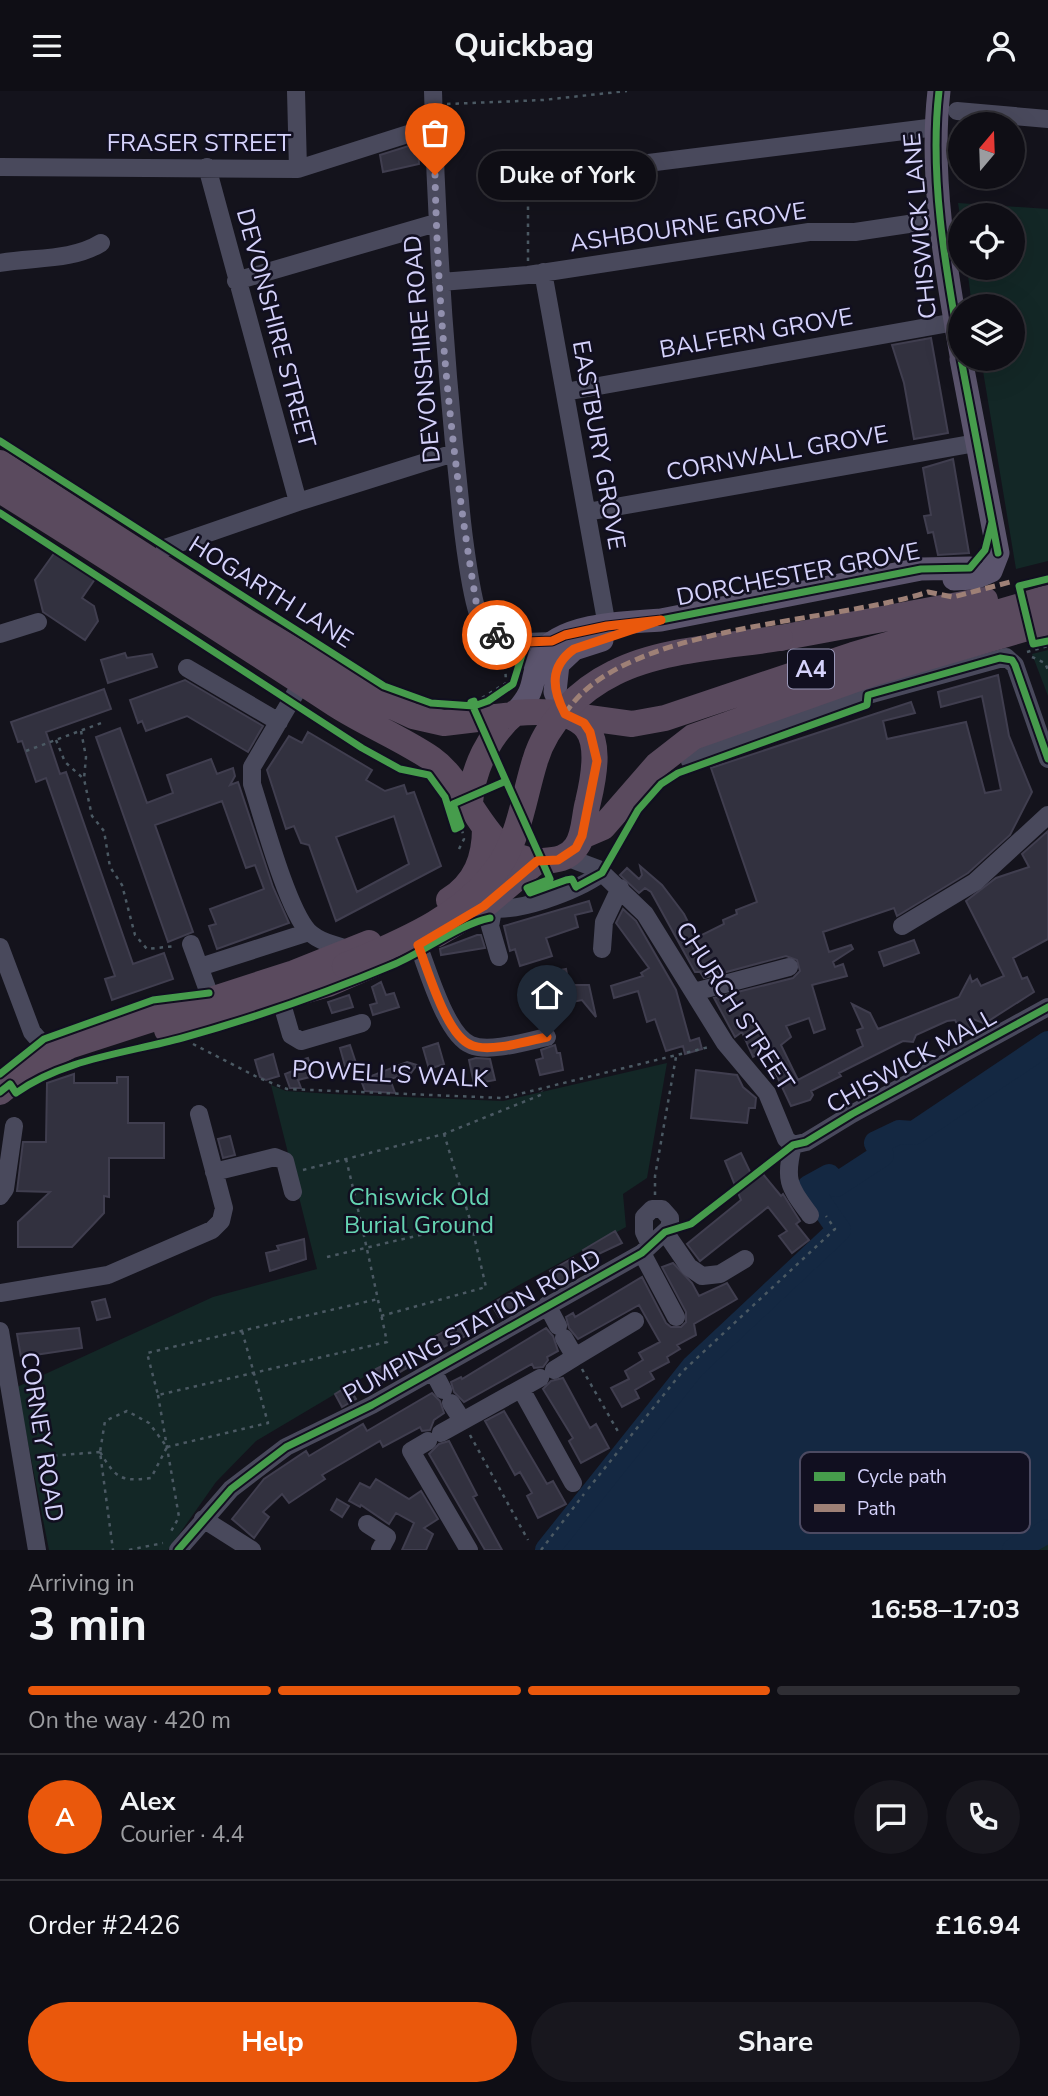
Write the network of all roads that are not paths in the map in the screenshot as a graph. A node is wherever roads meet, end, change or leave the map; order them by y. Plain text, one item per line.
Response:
1 (296, 91) edge
2 (939, 91) edge
3 (433, 98) edge
4 (957, 111) dead end
5 (1048, 119) edge
6 (433, 126) junction
7 (936, 127) junction
8 (0, 167) edge
9 (207, 167) junction
10 (298, 169) junction
11 (528, 179) road end
12 (942, 219) junction
13 (436, 223) junction
14 (101, 243) dead end
15 (0, 263) edge
16 (535, 274) junction
17 (236, 281) junction
18 (440, 282) junction
19 (951, 294) edge
20 (948, 323) edge
21 (963, 371) edge
22 (565, 392) junction
23 (976, 443) junction
24 (454, 453) junction
25 (0, 463) edge
26 (1, 492) edge
27 (298, 502) junction
28 (587, 512) junction
29 (165, 548) dead end
30 (964, 573) junction
31 (1048, 587) edge
32 (1048, 599) edge
33 (905, 614) junction
34 (661, 620) junction
35 (38, 622) dead end
36 (1048, 622) edge
37 (607, 626) junction
38 (0, 634) edge
39 (496, 635) junction
40 (552, 641) junction
41 (187, 668) dead end
42 (536, 670) junction
43 (302, 682) junction
44 (876, 682) junction
45 (514, 714) junction
46 (570, 715) junction
47 (279, 722) junction
48 (1048, 759) edge
49 (690, 761) dead end
50 (470, 802) junction
51 (1048, 815) edge
52 (474, 828) junction
53 (576, 843) junction
54 (537, 861) junction
55 (600, 871) junction
56 (621, 888) junction
57 (489, 908) junction
58 (902, 926) dead end
59 (309, 932) junction
60 (191, 944) road end
61 (418, 945) junction
62 (0, 947) edge
63 (602, 949) dead end
64 (499, 957) dead end
65 (349, 958) junction
66 (200, 967) junction
67 (789, 967) dead end
68 (694, 992) junction
69 (280, 997) junction
70 (214, 1007) junction
71 (1048, 1007) edge
72 (362, 1023) dead end
73 (547, 1037) dead end
74 (51, 1054) junction
75 (26, 1071) junction
76 (0, 1092) edge
77 (199, 1114) dead end
78 (14, 1126) dead end
79 (793, 1145) junction
80 (215, 1172) junction
81 (293, 1192) dead end
82 (0, 1196) edge
83 (810, 1215) dead end
84 (665, 1232) junction
85 (646, 1249) junction
86 (745, 1259) dead end
87 (0, 1293) edge
88 (547, 1305) junction
89 (676, 1317) dead end
90 (635, 1321) dead end
91 (0, 1331) edge
92 (575, 1357) junction
93 (433, 1371) junction
94 (521, 1389) junction
95 (462, 1420) junction
96 (573, 1483) dead end
97 (203, 1518) junction
98 (367, 1524) dead end
99 (37, 1550) edge
100 (178, 1550) edge
101 (252, 1550) edge
102 (380, 1550) edge
103 (469, 1550) edge

1 - 10 street
2 - 7 main road, CHISWICK LANE
3 - 6 street, DEVONSHIRE ROAD
4 - 5 street
6 - 10 street, FRASER STREET
6 - 13 street, DEVONSHIRE ROAD
7 - 11 street
7 - 12 main road, CHISWICK LANE
8 - 9 street, FRASER STREET
9 - 10 street, FRASER STREET
9 - 17 street, DEVONSHIRE STREET
12 - 16 street, ASHBOURNE GROVE
12 - 19 main road, CHISWICK LANE
13 - 17 street
13 - 18 street, DEVONSHIRE ROAD
14 - 15 street
16 - 18 street, ASHBOURNE GROVE
16 - 22 street, EASTBURY GROVE
17 - 27 street, DEVONSHIRE STREET
18 - 24 street, DEVONSHIRE ROAD
20 - 22 street, BALFERN GROVE
21 - 23 main road, CHISWICK LANE
22 - 28 street, EASTBURY GROVE
23 - 28 street, CORNWALL GROVE
23 - 30 main road, CHISWICK LANE
24 - 27 street
24 - 39 street, DEVONSHIRE ROAD
25 - 45 highway, HOGARTH LANE
26 - 43 highway
27 - 29 street
28 - 37 street, EASTBURY GROVE
30 - 33 main road, CHISWICK LANE
30 - 34 main road, DORCHESTER GROVE
31 - 33 highway
32 - 46 highway, A4
33 - 65 highway, bridge
34 - 37 main road, DORCHESTER GROVE
34 - 46 main road, DORCHESTER GROVE
35 - 38 street
36 - 44 highway, A4
37 - 40 main road, DORCHESTER GROVE
39 - 40 street
39 - 42 street, DEVONSHIRE ROAD
40 - 42 main road
41 - 47 street
42 - 45 main road
43 - 47 street
43 - 50 highway
44 - 48 street
44 - 49 street
44 - 53 highway, A4
45 - 46 highway
45 - 50 highway
46 - 53 highway
47 - 59 street
50 - 52 highway
51 - 58 street
52 - 54 highway
52 - 65 highway
53 - 54 highway
53 - 55 street, CHURCH STREET
54 - 57 highway
55 - 56 street, CHURCH STREET
55 - 57 street
56 - 63 street
56 - 68 street, CHURCH STREET
57 - 61 highway
57 - 64 street
59 - 65 street
59 - 66 street
60 - 66 street
61 - 69 highway
61 - 73 street
62 - 74 street
65 - 70 highway
66 - 70 street
67 - 68 street
68 - 79 street, CHURCH STREET
69 - 70 highway
69 - 72 street
70 - 74 highway
70 - 75 highway
71 - 79 street, CHISWICK MALL
74 - 75 highway
75 - 76 highway
77 - 80 street
78 - 82 street
79 - 83 street
80 - 81 street
80 - 87 street
84 - 85 street, PUMPING STATION ROAD
84 - 85 street
84 - 86 street
85 - 88 street, PUMPING STATION ROAD
85 - 89 street
88 - 92 street
88 - 93 street, PUMPING STATION ROAD
90 - 92 street
91 - 99 street, CORNEY ROAD
92 - 94 street
93 - 95 street
93 - 97 street, PUMPING STATION ROAD
94 - 95 street
94 - 96 street
95 - 103 street
97 - 100 street, PUMPING STATION ROAD
97 - 101 street
98 - 102 street

